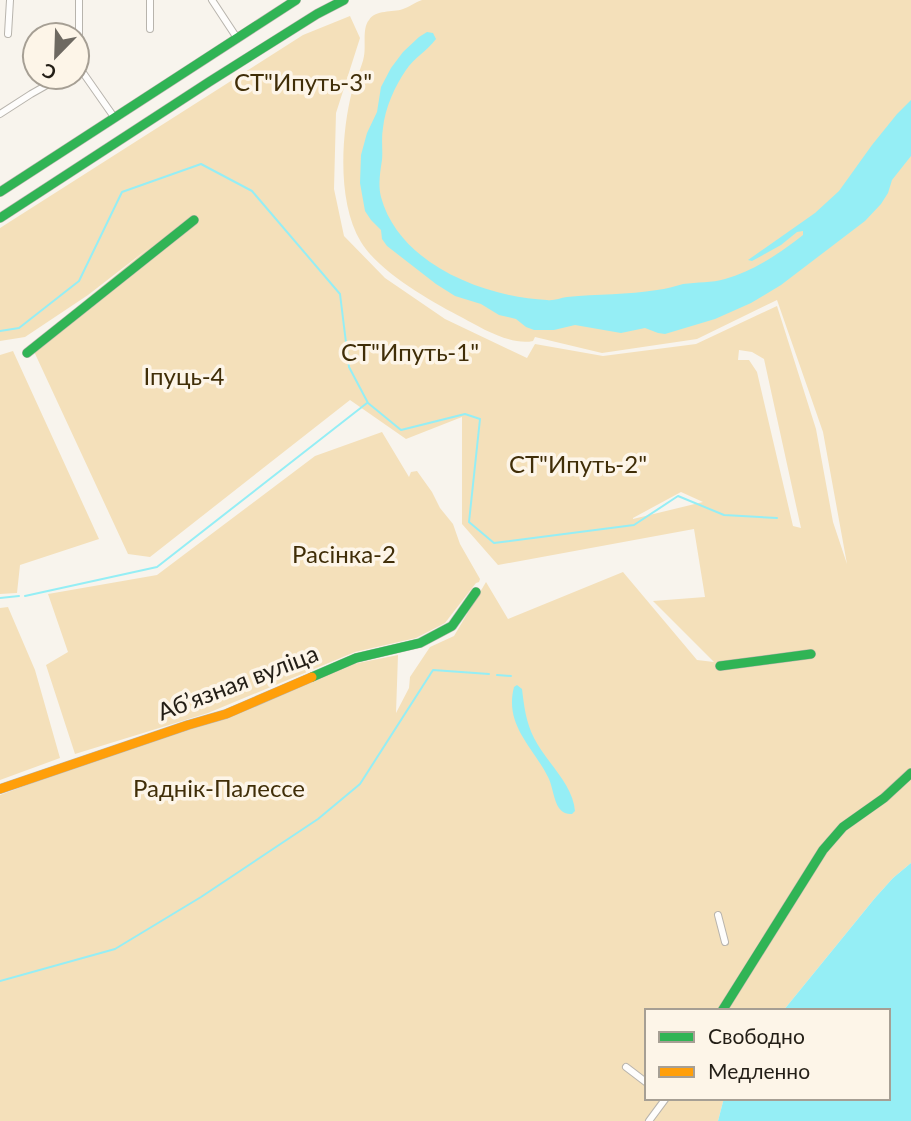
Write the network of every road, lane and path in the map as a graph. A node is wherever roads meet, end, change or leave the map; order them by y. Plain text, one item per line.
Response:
1 (10, 0) edge
2 (79, 0) edge
3 (150, 0) edge
4 (212, 0) edge
5 (296, 0) edge
6 (344, 0) edge
7 (79, 21) edge
8 (150, 29) dead end
9 (8, 34) dead end
10 (237, 38) junction
11 (91, 85) edge
12 (36, 91) edge
13 (0, 114) edge
14 (114, 117) junction
15 (0, 192) edge
16 (0, 218) edge
17 (194, 219) dead end
18 (27, 353) dead end
19 (476, 593) dead end
20 (811, 654) dead end
21 (720, 666) dead end
22 (911, 773) edge
23 (0, 789) edge
24 (718, 915) dead end
25 (725, 942) dead end
26 (723, 1009) edge
27 (626, 1067) dead end
28 (645, 1081) edge
29 (665, 1100) edge
30 (649, 1121) edge

1 - 9 street
2 - 7 street
3 - 8 street
4 - 10 street
5 - 10 street
6 - 16 street
10 - 14 street
11 - 14 street
12 - 13 street
14 - 15 street
17 - 18 street
19 - 23 street, Абʼязная вуліца
20 - 21 street
22 - 26 street
24 - 25 street
27 - 28 street
29 - 30 street

